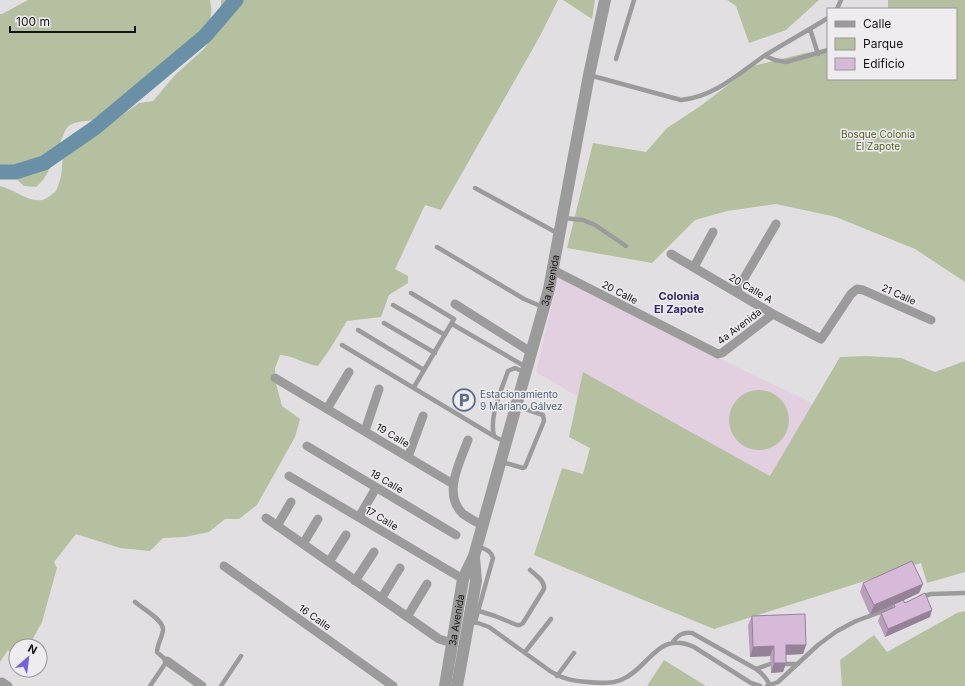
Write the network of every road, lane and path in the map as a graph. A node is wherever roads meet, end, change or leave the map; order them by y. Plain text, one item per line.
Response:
1 (605, 0) edge
2 (634, 0) edge
3 (827, 19) edge
4 (810, 29) junction
5 (827, 50) edge
6 (818, 54) junction
7 (765, 56) junction
8 (616, 59) dead end
9 (589, 75) junction
10 (475, 188) dead end
11 (562, 218) junction
12 (776, 224) dead end
13 (714, 232) dead end
14 (559, 234) junction
15 (437, 246) dead end
16 (626, 246) dead end
17 (671, 254) dead end
18 (694, 267) junction
19 (553, 270) junction
20 (736, 292) junction
21 (411, 293) dead end
22 (393, 304) dead end
23 (455, 304) dead end
24 (544, 308) junction
25 (773, 314) junction
26 (931, 320) dead end
27 (384, 323) dead end
28 (452, 324) junction
29 (358, 330) dead end
30 (445, 335) junction
31 (821, 339) joint
32 (342, 345) dead end
33 (531, 352) junction
34 (435, 353) junction
35 (718, 354) joint
36 (424, 370) junction
37 (526, 370) junction
38 (349, 372) dead end
39 (275, 378) dead end
40 (414, 387) junction
41 (379, 389) dead end
42 (516, 405) junction
43 (327, 409) junction
44 (423, 416) dead end
45 (365, 431) junction
46 (494, 436) junction
47 (468, 440) dead end
48 (506, 442) junction
49 (307, 446) dead end
50 (408, 457) junction
51 (500, 462) junction
52 (289, 476) dead end
53 (453, 484) junction
54 (376, 488) junction
55 (291, 502) dead end
56 (359, 517) junction
57 (266, 518) dead end
58 (318, 519) dead end
59 (482, 525) junction
60 (277, 526) junction
61 (346, 535) dead end
62 (456, 535) dead end
63 (303, 544) junction
64 (475, 550) junction
65 (374, 552) dead end
66 (329, 562) junction
67 (224, 566) dead end
68 (400, 568) dead end
69 (530, 570) dead end
70 (463, 579) junction
71 (355, 581) junction
72 (427, 584) dead end
73 (965, 593) edge
74 (381, 599) junction
75 (914, 599) edge
76 (135, 602) dead end
77 (902, 604) edge
78 (479, 611) junction
79 (407, 617) junction
80 (551, 619) dead end
81 (471, 622) junction
82 (452, 643) junction
83 (672, 643) junction
84 (525, 652) junction
85 (574, 653) dead end
86 (241, 656) dead end
87 (167, 661) junction
88 (770, 664) dead end
89 (782, 664) edge
90 (798, 664) junction
91 (756, 669) junction
92 (557, 676) junction
93 (150, 686) edge
94 (202, 686) edge
95 (221, 686) edge
96 (393, 686) edge
97 (445, 686) edge
98 (457, 686) edge
99 (760, 686) edge
100 (769, 686) edge

1 - 9 street, 3a Avenida
2 - 8 lane
3 - 4 lane
4 - 6 lane
4 - 7 lane
5 - 6 lane
6 - 7 lane
7 - 9 lane
9 - 11 street, 3a Avenida
10 - 14 lane
11 - 14 street, 3a Avenida
11 - 16 lane
12 - 20 street
13 - 18 street
14 - 19 street, 3a Avenida
15 - 24 lane
17 - 18 street, 20 Calle A
18 - 20 street, 20 Calle A
19 - 24 street, 3a Avenida
19 - 35 street, 20 Calle
20 - 25 street, 20 Calle A
21 - 28 lane
22 - 30 lane
23 - 33 street
24 - 33 street, 3a Avenida
25 - 31 street, 20 Calle A
25 - 35 street, 4a Avenida
26 - 31 street, 21 Calle
27 - 34 lane
28 - 30 lane
28 - 37 lane
29 - 36 lane
30 - 34 lane
32 - 40 lane
33 - 37 street, 3a Avenida
34 - 36 lane
36 - 40 lane
37 - 42 street, 3a Avenida
37 - 46 lane
38 - 43 street
39 - 43 street, 19 Calle
40 - 46 lane
41 - 45 street
42 - 48 street, 3a Avenida
42 - 51 lane
43 - 45 street, 19 Calle
44 - 50 street
45 - 50 street, 19 Calle
46 - 48 lane
47 - 53 street
48 - 51 street, 3a Avenida
49 - 54 street, 18 Calle
50 - 53 street, 19 Calle
51 - 59 street, 3a Avenida
52 - 56 street, 17 Calle
53 - 59 street
54 - 56 street
54 - 62 street, 18 Calle
55 - 60 street
56 - 70 street, 17 Calle
57 - 60 street
58 - 63 street
59 - 64 street, 3a Avenida
60 - 63 street
61 - 66 street
63 - 66 street
64 - 70 street, 3a Avenida
64 - 78 lane
64 - 81 street, 3a Avenida
65 - 71 street
66 - 71 street
67 - 96 street, 16 Calle
68 - 74 street
69 - 78 lane
70 - 82 street, 3a Avenida
71 - 74 street
72 - 79 street
73 - 75 lane
74 - 79 street
76 - 87 lane
77 - 90 lane
78 - 81 lane
79 - 82 street
80 - 84 lane
81 - 84 lane
81 - 98 street, 3a Avenida
82 - 97 street, 3a Avenida
83 - 91 lane
83 - 92 lane
83 - 99 lane
84 - 92 lane
85 - 92 lane
86 - 95 lane
87 - 93 lane
87 - 94 street
88 - 91 lane
89 - 90 lane
90 - 100 lane
91 - 100 lane

